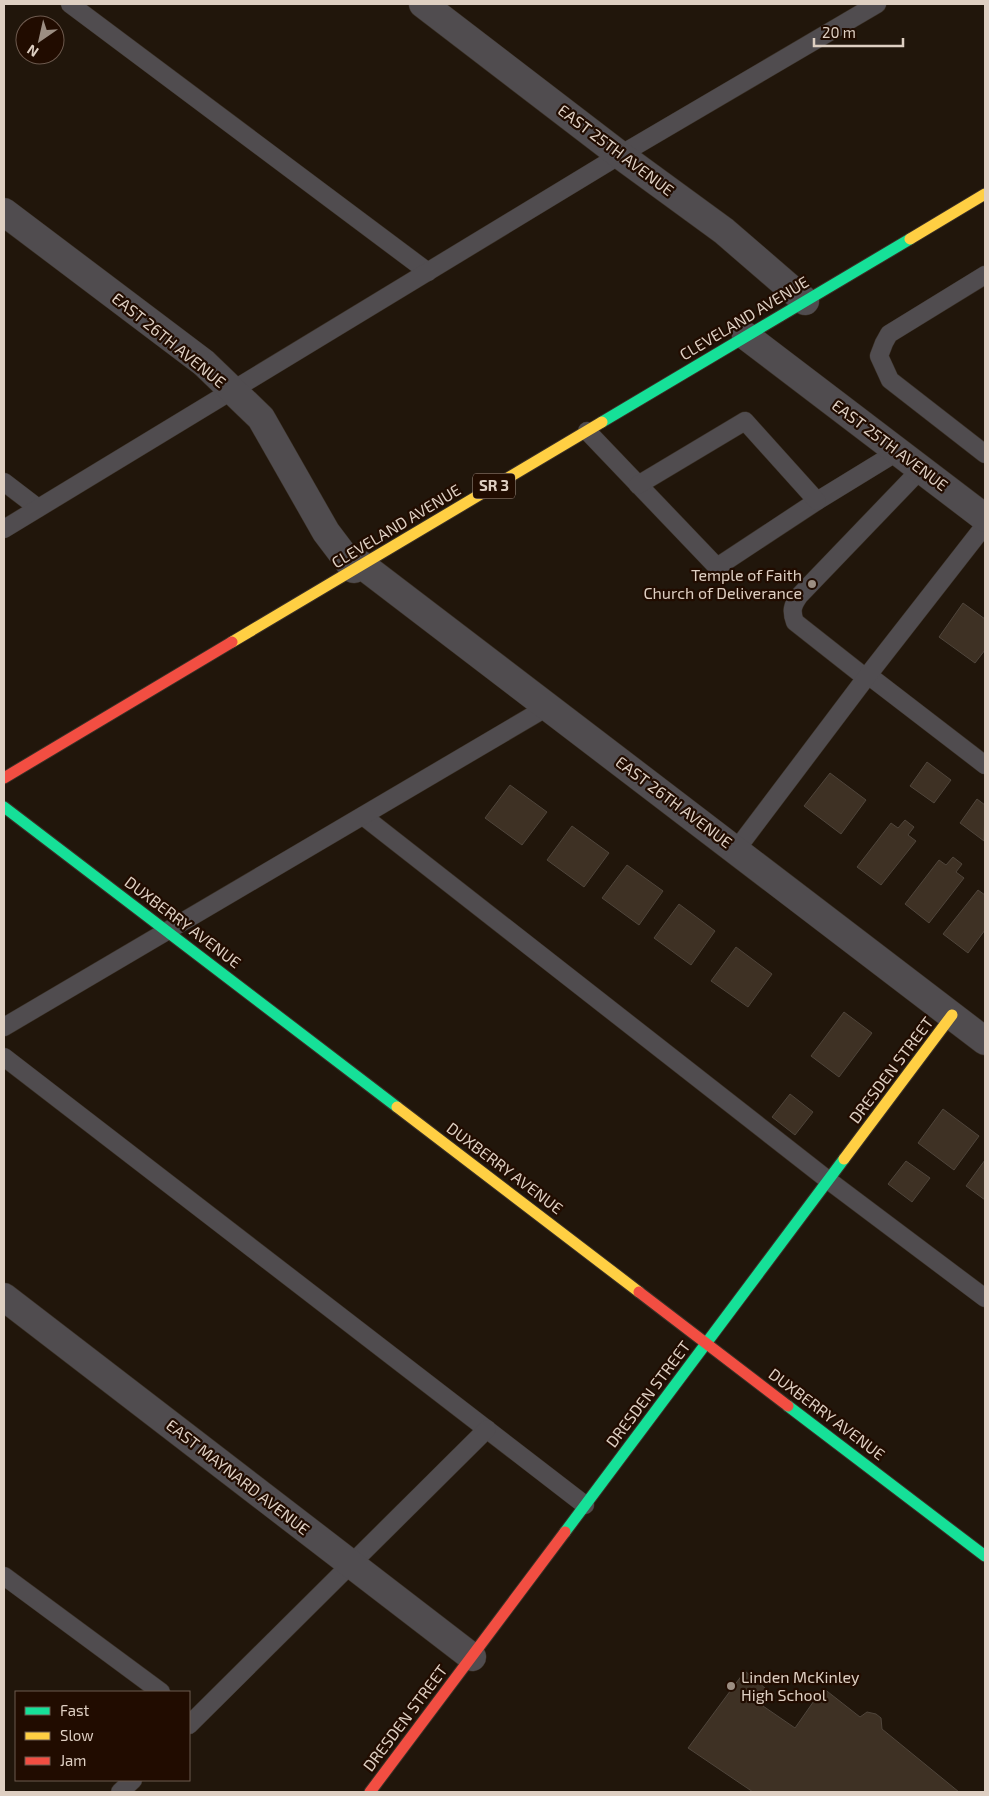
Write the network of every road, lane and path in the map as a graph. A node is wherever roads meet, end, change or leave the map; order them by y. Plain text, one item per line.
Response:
1 (70, 4) edge
2 (423, 4) edge
3 (877, 4) edge
4 (620, 155) junction
5 (985, 194) edge
6 (4, 212) edge
7 (428, 272) junction
8 (985, 275) edge
9 (805, 301) junction
10 (746, 336) junction
11 (233, 391) junction
12 (587, 431) junction
13 (897, 452) junction
14 (985, 454) edge
15 (921, 469) junction
16 (4, 482) edge
17 (638, 484) junction
18 (817, 501) junction
19 (38, 508) junction
20 (985, 518) edge
21 (985, 525) edge
22 (4, 529) edge
23 (358, 567) junction
24 (867, 676) junction
25 (549, 706) junction
26 (985, 766) edge
27 (4, 778) edge
28 (4, 807) edge
29 (362, 816) junction
30 (736, 850) junction
31 (167, 931) junction
32 (952, 1016) junction
33 (4, 1027) edge
34 (985, 1041) edge
35 (4, 1057) edge
36 (828, 1180) junction
37 (4, 1297) edge
38 (985, 1298) edge
39 (706, 1342) junction
40 (487, 1429) junction
41 (585, 1505) junction
42 (985, 1556) edge
43 (351, 1564) junction
44 (4, 1576) edge
45 (472, 1657) junction
46 (160, 1691) edge
47 (191, 1718) edge
48 (132, 1781) edge
49 (120, 1792) edge
50 (370, 1792) edge

1 - 7 lane
2 - 4 street, EAST 25TH AVENUE
3 - 4 lane
4 - 7 lane
4 - 9 street, EAST 25TH AVENUE
5 - 9 street, CLEVELAND AVENUE / SR 3
6 - 11 street, EAST 26TH AVENUE
7 - 11 lane
8 - 14 lane
9 - 10 street, CLEVELAND AVENUE / SR 3
10 - 12 street, CLEVELAND AVENUE / SR 3
10 - 13 street, EAST 25TH AVENUE
11 - 19 lane
11 - 23 street, EAST 26TH AVENUE
12 - 17 lane
12 - 23 street, CLEVELAND AVENUE / SR 3
13 - 15 street, EAST 25TH AVENUE
13 - 18 lane
15 - 20 street, EAST 25TH AVENUE
15 - 24 lane
16 - 19 lane
17 - 18 lane
17 - 18 lane
19 - 22 lane
21 - 24 lane
23 - 25 street, EAST 26TH AVENUE
23 - 27 street, CLEVELAND AVENUE / SR 3
24 - 26 lane
24 - 30 lane
25 - 29 lane
25 - 30 street, EAST 26TH AVENUE
28 - 31 street, DUXBERRY AVENUE
29 - 31 lane
29 - 36 lane
30 - 32 street, EAST 26TH AVENUE
31 - 33 lane
31 - 39 street, DUXBERRY AVENUE
32 - 34 street, EAST 26TH AVENUE
32 - 36 street, DRESDEN STREET
35 - 40 lane
36 - 38 lane
36 - 39 street, DRESDEN STREET
37 - 43 street, EAST MAYNARD AVENUE
39 - 41 street, DRESDEN STREET
39 - 42 street, DUXBERRY AVENUE
40 - 41 lane
40 - 43 lane
41 - 45 street, DRESDEN STREET
43 - 45 street, EAST MAYNARD AVENUE
43 - 47 lane
44 - 46 lane
45 - 50 street, DRESDEN STREET
48 - 49 lane

